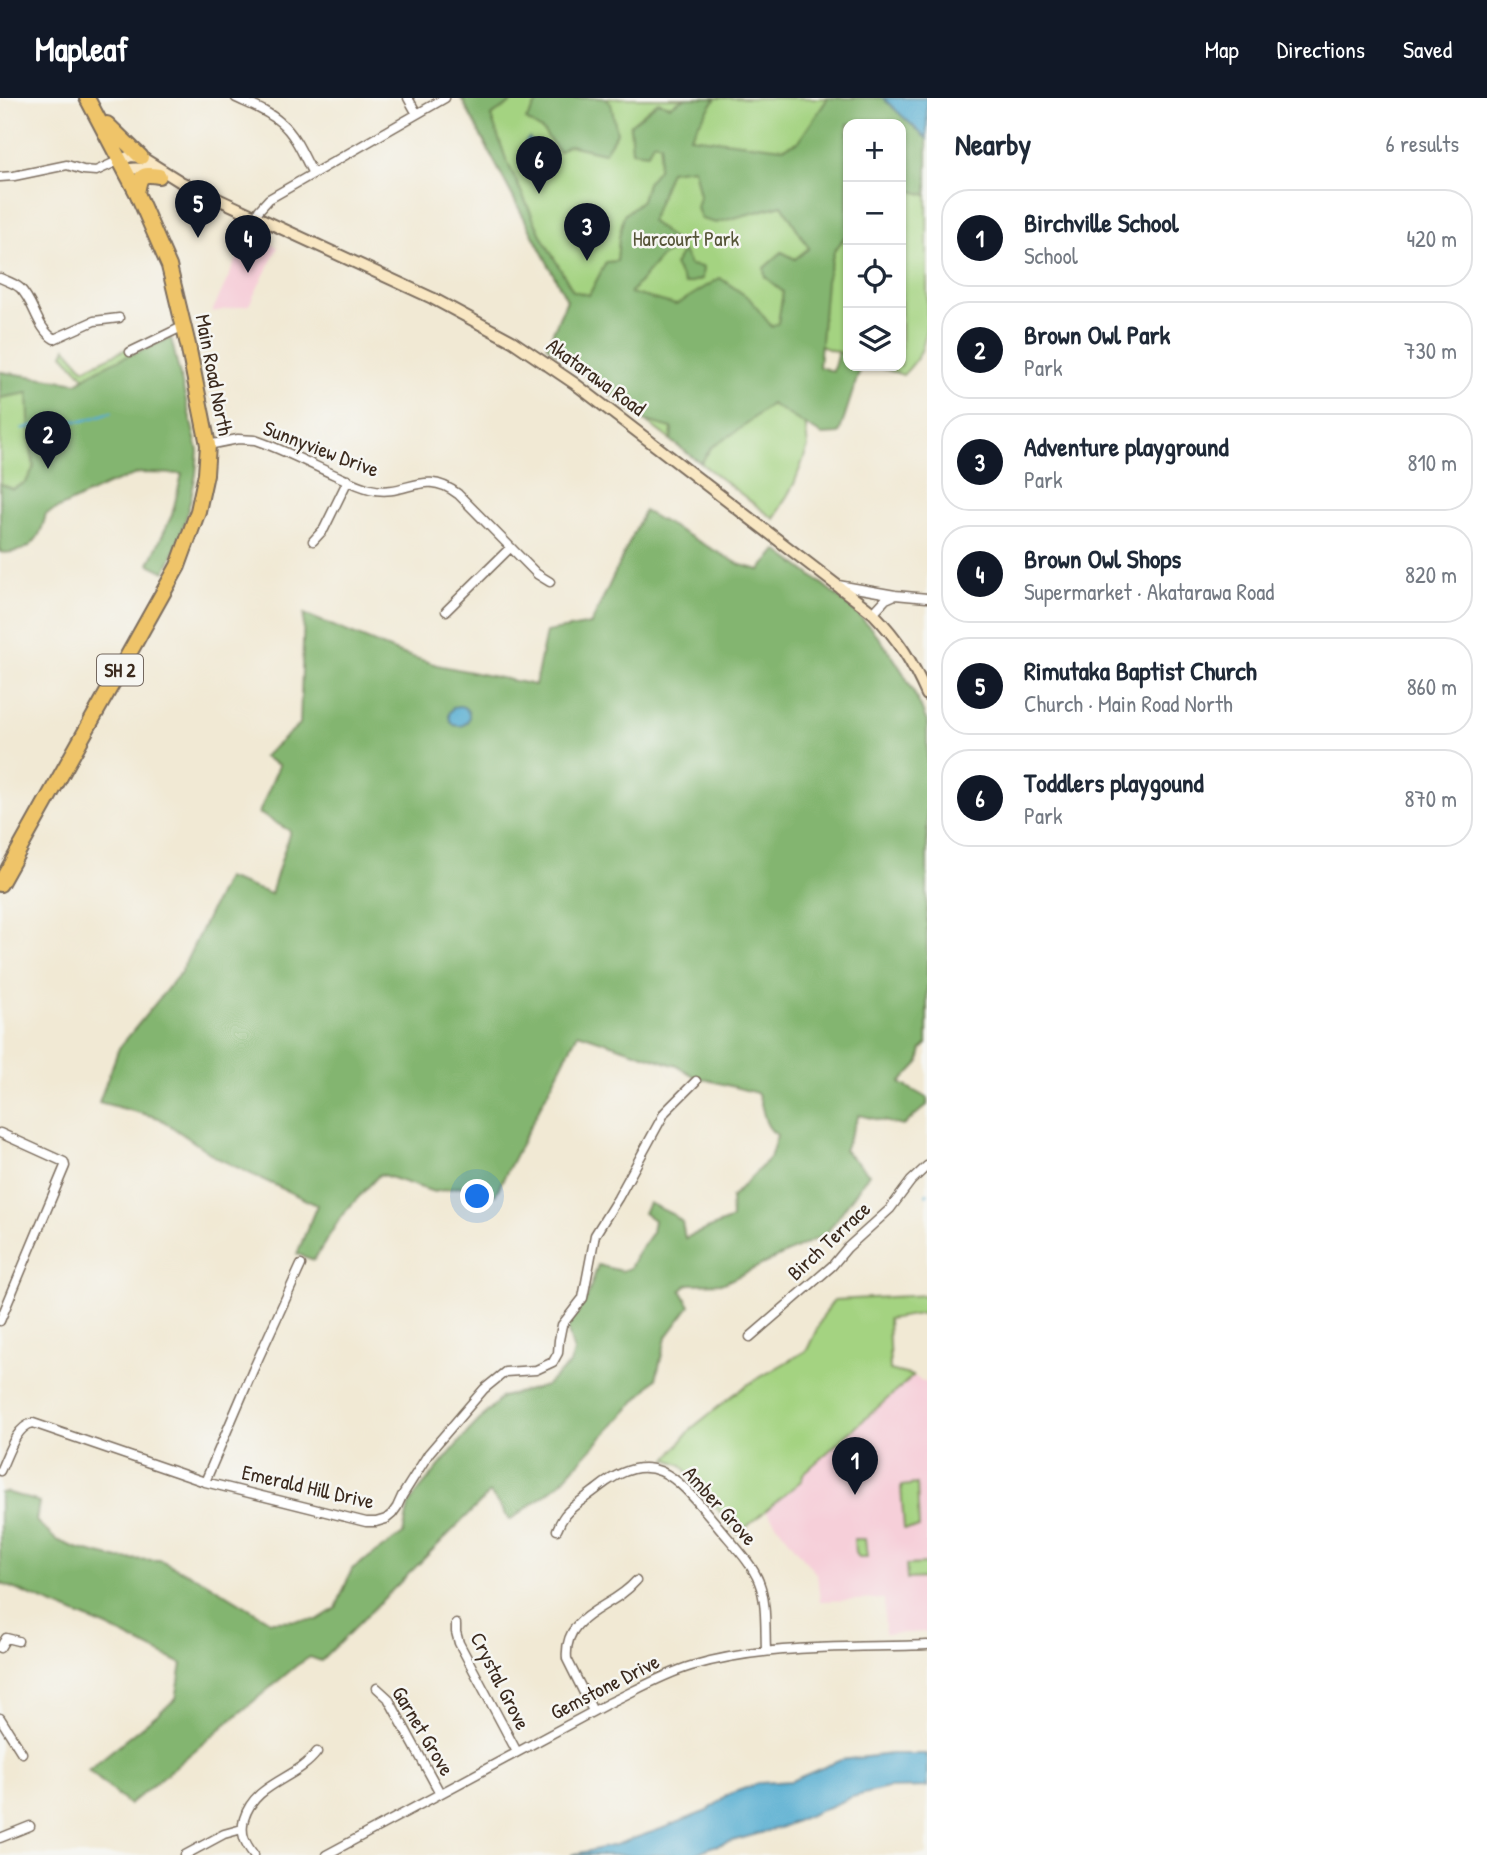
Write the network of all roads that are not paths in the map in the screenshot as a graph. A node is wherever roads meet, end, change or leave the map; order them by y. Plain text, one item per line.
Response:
1 (236, 98) edge
2 (408, 98) edge
3 (445, 98) edge
4 (90, 103) edge
5 (417, 114) junction
6 (141, 157) junction
7 (123, 165) junction
8 (313, 174) junction
9 (159, 176) junction
10 (0, 177) edge
11 (176, 180) junction
12 (138, 193) junction
13 (256, 216) junction
14 (0, 278) edge
15 (119, 318) dead end
16 (184, 326) junction
17 (130, 352) dead end
18 (208, 445) junction
19 (348, 481) junction
20 (313, 541) dead end
21 (510, 548) junction
22 (550, 582) dead end
23 (835, 584) junction
24 (895, 596) junction
25 (927, 598) edge
26 (446, 611) dead end
27 (873, 613) junction
28 (927, 695) edge
29 (0, 884) edge
30 (696, 1081) dead end
31 (0, 1133) edge
32 (927, 1166) edge
33 (301, 1265) dead end
34 (0, 1321) edge
35 (750, 1337) dead end
36 (0, 1471) edge
37 (205, 1482) junction
38 (557, 1530) dead end
39 (636, 1581) dead end
40 (456, 1624) dead end
41 (18, 1641) dead end
42 (927, 1645) edge
43 (0, 1648) edge
44 (766, 1650) junction
45 (377, 1688) dead end
46 (593, 1711) junction
47 (0, 1718) edge
48 (317, 1752) dead end
49 (517, 1752) junction
50 (22, 1753) dead end
51 (440, 1793) junction
52 (30, 1826) dead end
53 (242, 1829) junction
54 (0, 1838) edge
55 (185, 1855) edge
56 (254, 1855) edge
57 (326, 1855) edge

1 - 8 street
2 - 5 street
3 - 5 street
4 - 6 highway
4 - 7 highway, SH 2
5 - 8 street
6 - 7 street
6 - 11 street, Akatarawa Road
7 - 9 street, Akatarawa Road
7 - 10 street
7 - 12 highway, Main Road North / SH 2
8 - 13 street
9 - 11 street, Akatarawa Road
9 - 12 highway
11 - 13 street, Akatarawa Road
12 - 16 highway, Main Road North / SH 2
13 - 23 street, Akatarawa Road
14 - 15 street
16 - 17 street
16 - 18 highway, Main Road North / SH 2
18 - 19 street, Sunnyview Drive
18 - 29 highway, Main Road North / SH 2
19 - 20 street
19 - 21 street, Sunnyview Drive
21 - 22 street, Sunnyview Drive
21 - 26 street
23 - 24 street
23 - 27 street, Akatarawa Road
24 - 25 street
24 - 27 street
27 - 28 street, Akatarawa Road
30 - 37 street, Emerald Hill Drive
31 - 34 street
32 - 35 street, Birch Terrace
33 - 37 street, Emerald Hill Drive
36 - 37 street, Emerald Hill Drive
38 - 44 street, Amber Grove
39 - 46 street
40 - 49 street, Crystal Grove
41 - 43 street
42 - 44 street, Gemstone Drive
44 - 46 street, Gemstone Drive
45 - 51 street, Garnet Grove
46 - 49 street, Gemstone Drive
47 - 50 street
48 - 53 street
49 - 51 street, Gemstone Drive
51 - 57 street, Gemstone Drive
52 - 54 street
53 - 55 street
53 - 56 street

